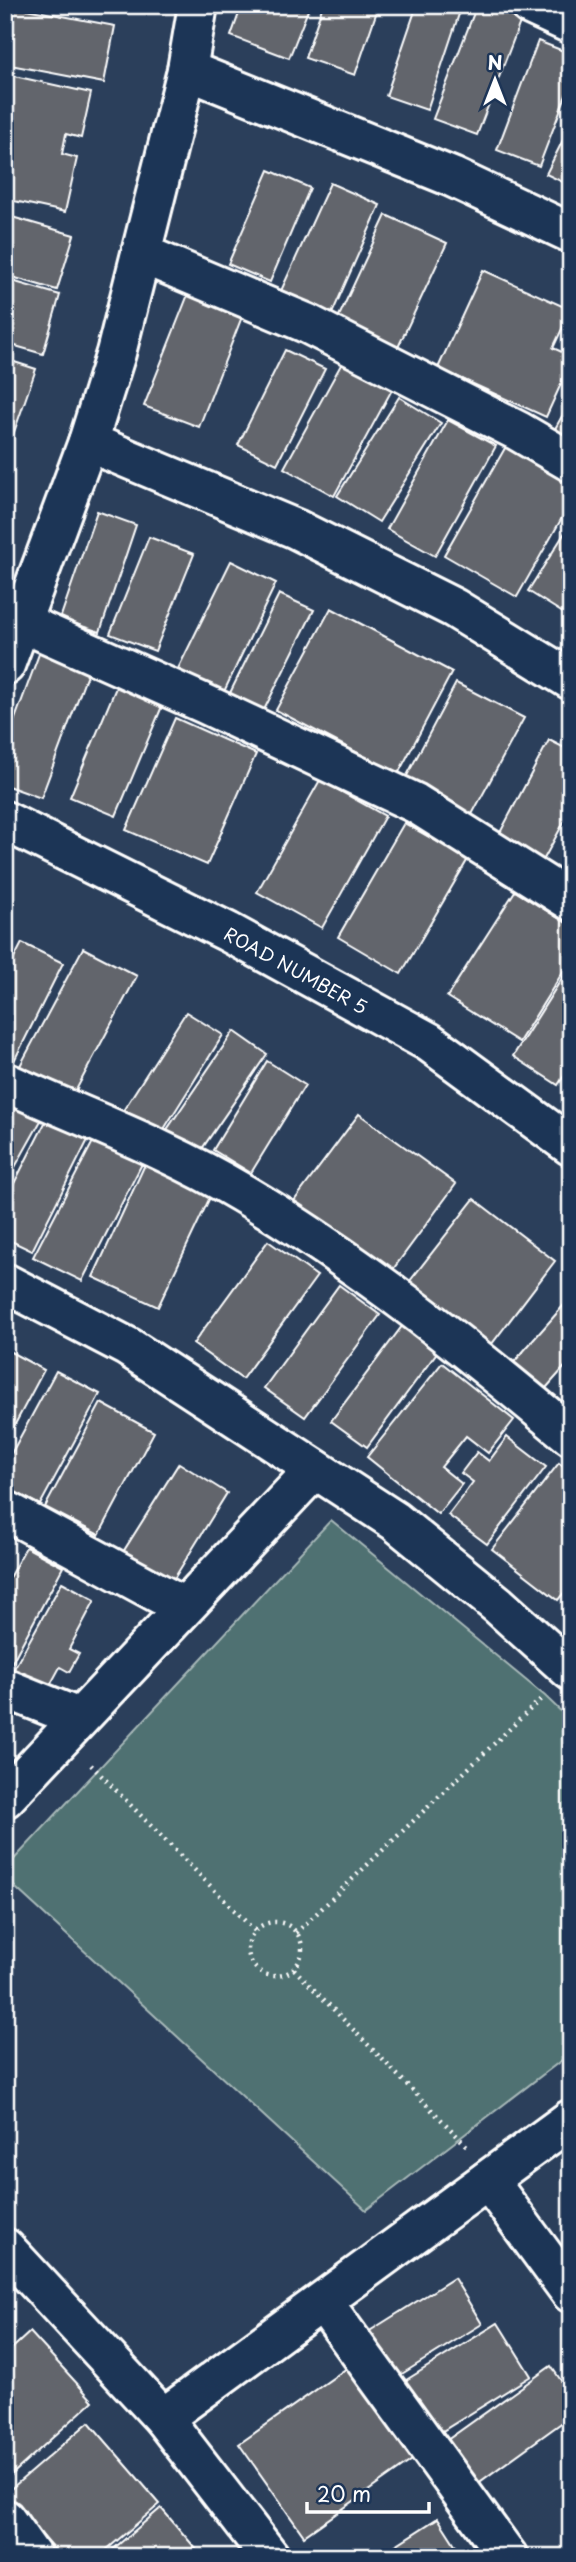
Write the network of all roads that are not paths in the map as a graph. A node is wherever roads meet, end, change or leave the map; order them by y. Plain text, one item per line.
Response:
1 (198, 5) edge
2 (530, 5) edge
3 (571, 24) edge
4 (187, 70) junction
5 (571, 233) edge
6 (142, 254) junction
7 (88, 442) junction
8 (571, 462) edge
9 (21, 622) junction
10 (5, 665) edge
11 (571, 680) edge
12 (5, 821) edge
13 (571, 901) edge
14 (5, 1082) edge
15 (571, 1146) edge
16 (5, 1283) edge
17 (571, 1436) edge
18 (315, 1469) junction
19 (5, 1510) edge
20 (184, 1607) junction
21 (562, 1681) edge
22 (5, 1688) edge
23 (70, 1729) junction
24 (5, 1797) edge
25 (571, 2119) edge
26 (494, 2176) junction
27 (5, 2248) edge
28 (571, 2293) edge
29 (323, 2302) junction
30 (163, 2418) junction
31 (5, 2519) edge
32 (32, 2557) edge
33 (270, 2557) edge
34 (508, 2557) edge

1 - 4 street
2 - 3 street
4 - 5 street
4 - 6 street
6 - 7 street
6 - 8 street
7 - 9 street
7 - 11 street
9 - 10 street
9 - 13 street
12 - 15 street, ROAD NUMBER 5
14 - 17 street
16 - 18 street
18 - 20 street
18 - 21 street
19 - 20 street
20 - 23 street
22 - 23 street
23 - 24 street
25 - 26 street
26 - 28 street
26 - 29 street
27 - 30 street
29 - 30 street
29 - 34 street
30 - 33 street
31 - 32 street

